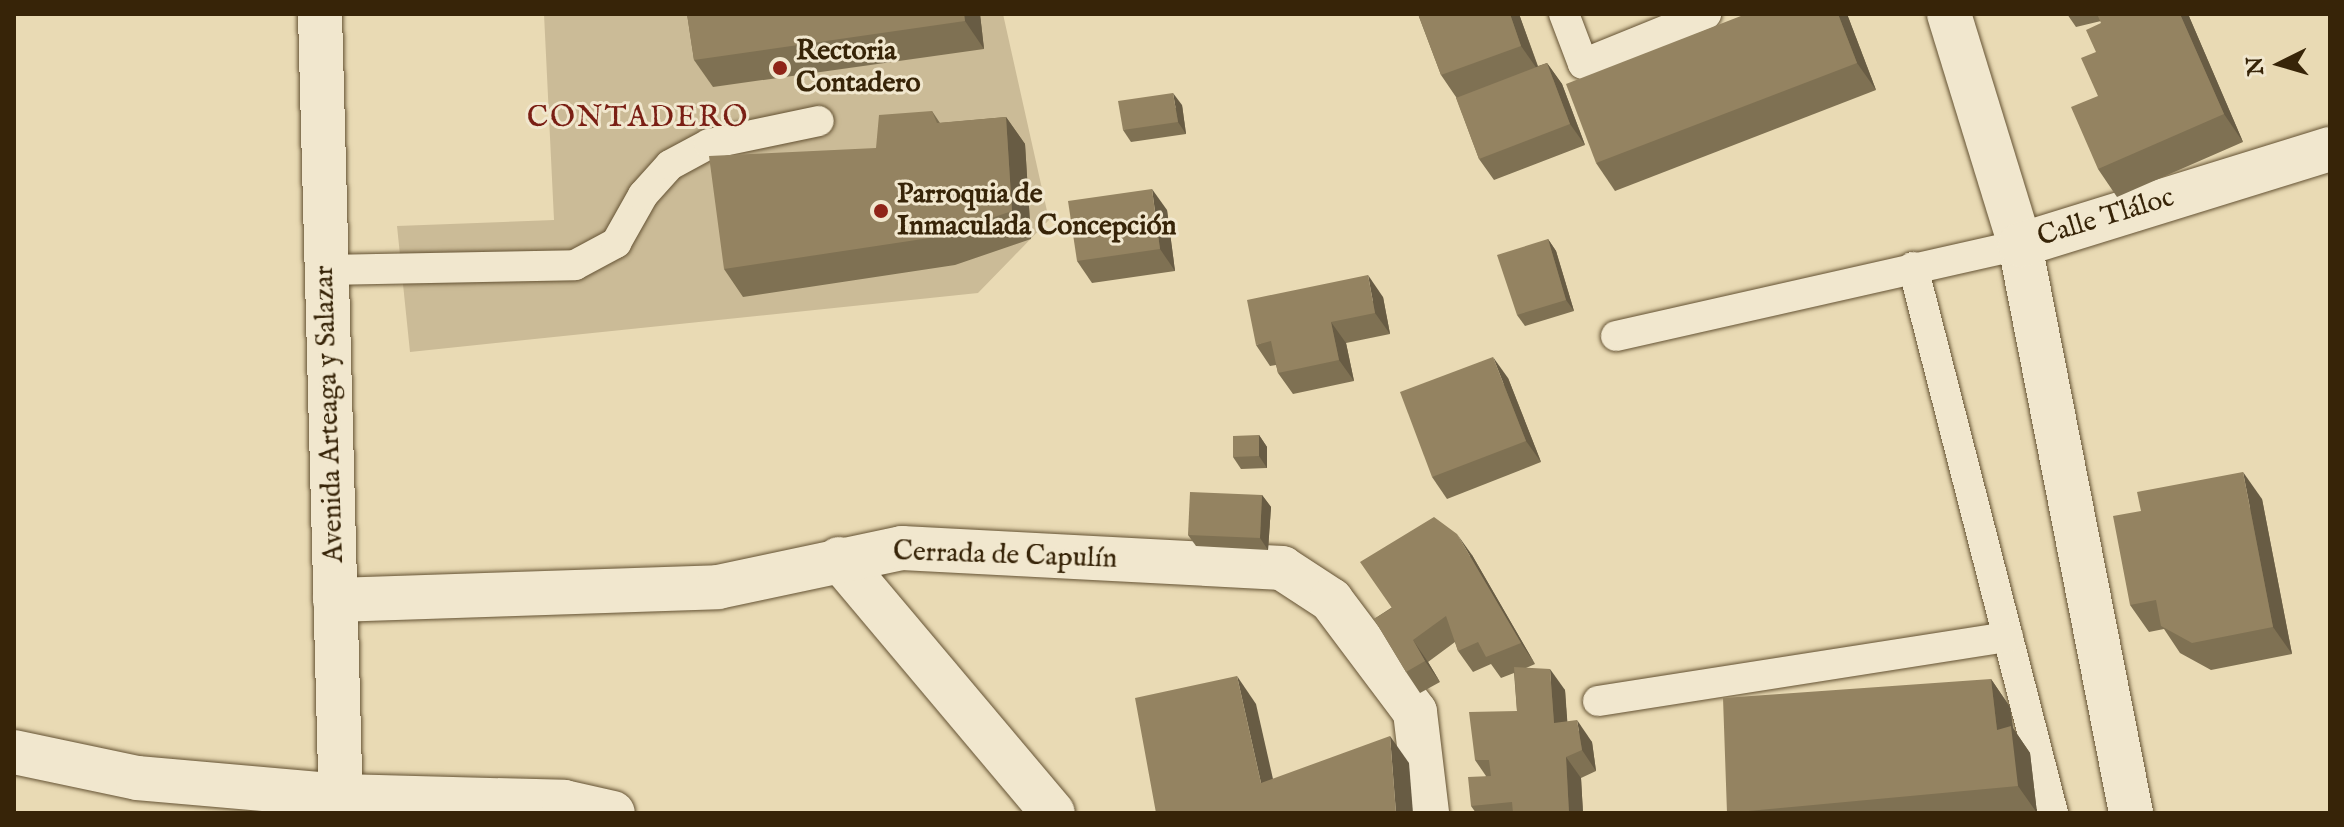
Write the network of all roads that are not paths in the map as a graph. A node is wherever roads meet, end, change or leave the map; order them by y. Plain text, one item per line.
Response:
1 (320, 14) edge
2 (1564, 14) edge
3 (1706, 14) edge
4 (1949, 14) edge
5 (819, 121) dead end
6 (2330, 149) edge
7 (2020, 245) junction
8 (1913, 267) junction
9 (325, 270) junction
10 (1616, 336) dead end
11 (839, 559) junction
12 (335, 600) junction
13 (2008, 637) junction
14 (1598, 701) dead end
15 (14, 752) edge
16 (341, 805) edge
17 (613, 813) edge
18 (1053, 813) edge
19 (1427, 813) edge
20 (2053, 813) edge
21 (2131, 813) edge

1 - 9 street, Avenida Arteaga y Salazar
2 - 3 lane
4 - 7 street, Calle Tláloc
5 - 9 lane
6 - 7 street, Calle Tláloc
7 - 8 lane
7 - 21 street
8 - 10 lane
8 - 13 lane
9 - 12 street, Avenida Arteaga y Salazar
11 - 12 street, Cerrada de Capulín
11 - 18 street
11 - 19 street, Cerrada de Capulín
12 - 16 street, Avenida Arteaga y Salazar
13 - 14 lane
13 - 20 lane
15 - 16 street
16 - 17 street

